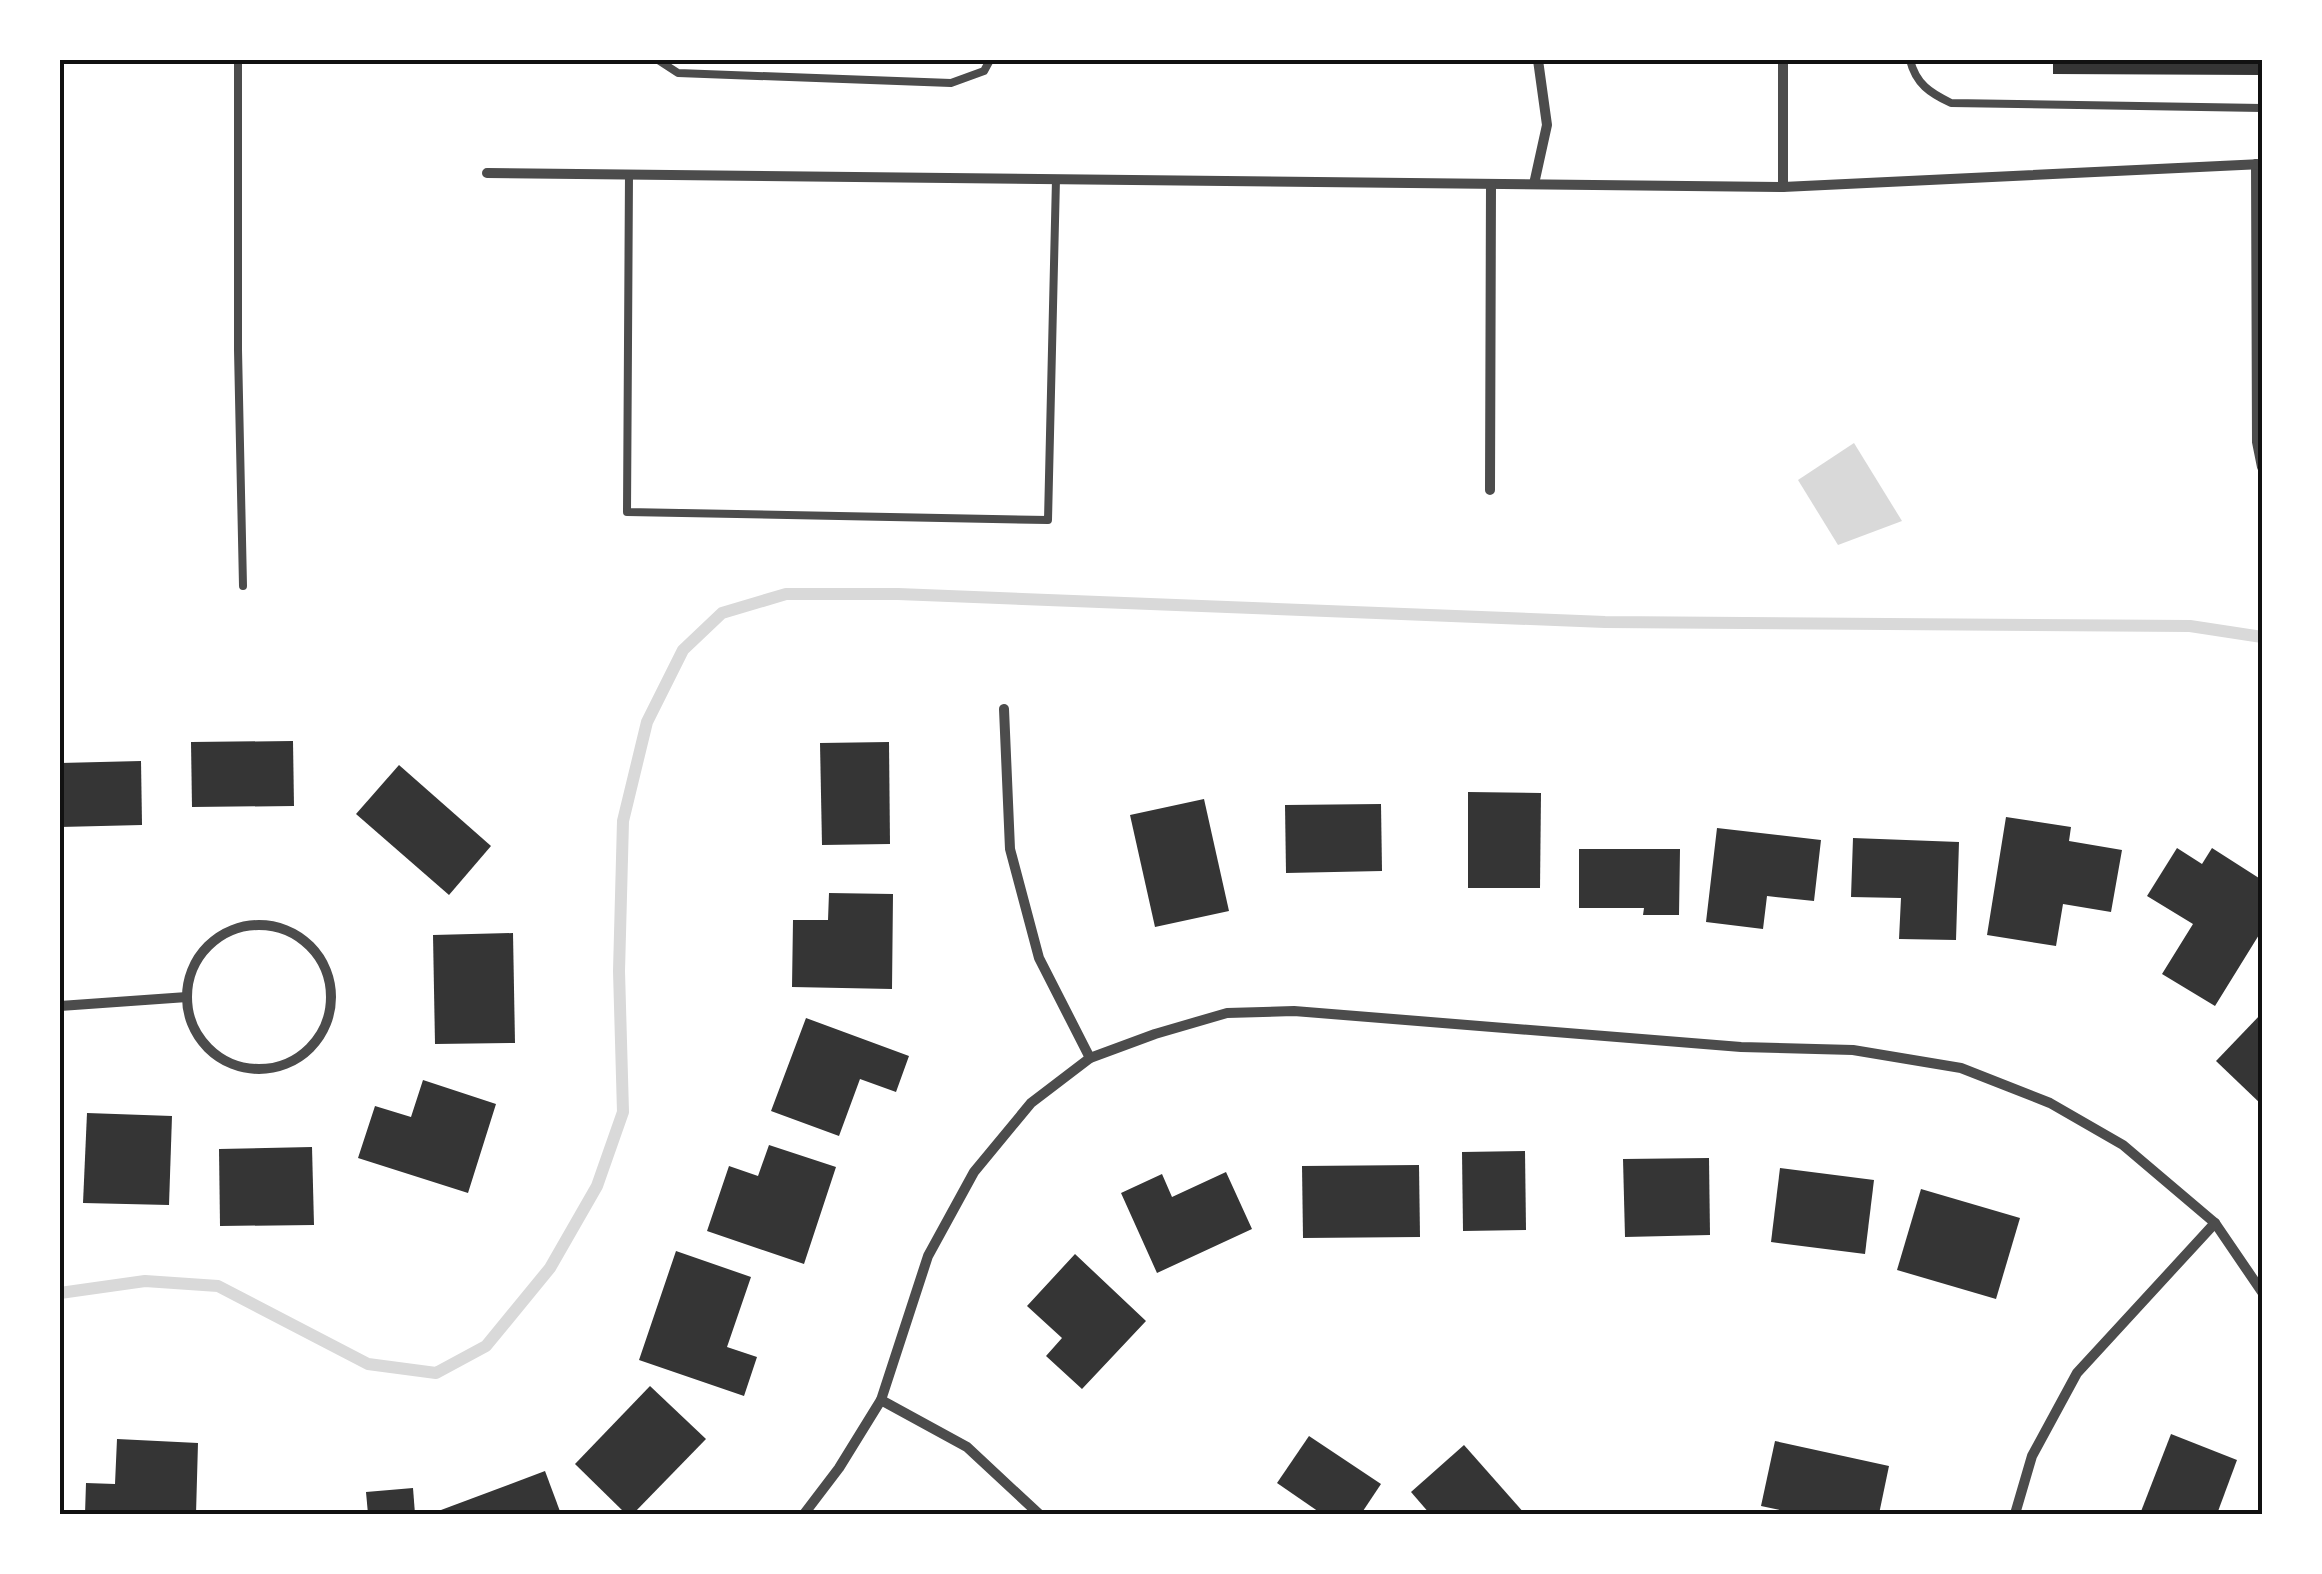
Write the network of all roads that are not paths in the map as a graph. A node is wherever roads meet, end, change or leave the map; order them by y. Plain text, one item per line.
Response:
1 (238, 60) edge
2 (658, 60) edge
3 (990, 60) edge
4 (1538, 60) edge
5 (1783, 60) edge
6 (1910, 60) edge
7 (2262, 108) edge
8 (2259, 164) edge
9 (487, 173) dead end
10 (629, 174) junction
11 (1056, 179) junction
12 (1491, 184) junction
13 (1534, 184) junction
14 (1783, 187) junction
15 (2262, 467) edge
16 (1490, 490) dead end
17 (243, 586) dead end
18 (1004, 709) dead end
19 (186, 997) junction
20 (60, 1006) edge
21 (1090, 1058) junction
22 (2215, 1223) junction
23 (2262, 1292) edge
24 (881, 1400) junction
25 (804, 1514) edge
26 (1038, 1514) edge
27 (2015, 1514) edge

1 - 17 lane
2 - 3 lane
4 - 13 street
5 - 14 street
6 - 7 lane
8 - 14 street
8 - 15 street
9 - 10 street
10 - 11 street
10 - 11 lane
11 - 12 street
12 - 13 street
12 - 16 street
13 - 14 street
18 - 21 street
19 - 19 street
19 - 20 street
21 - 22 street
21 - 24 street
22 - 23 street
22 - 27 street
24 - 25 street
24 - 26 street

